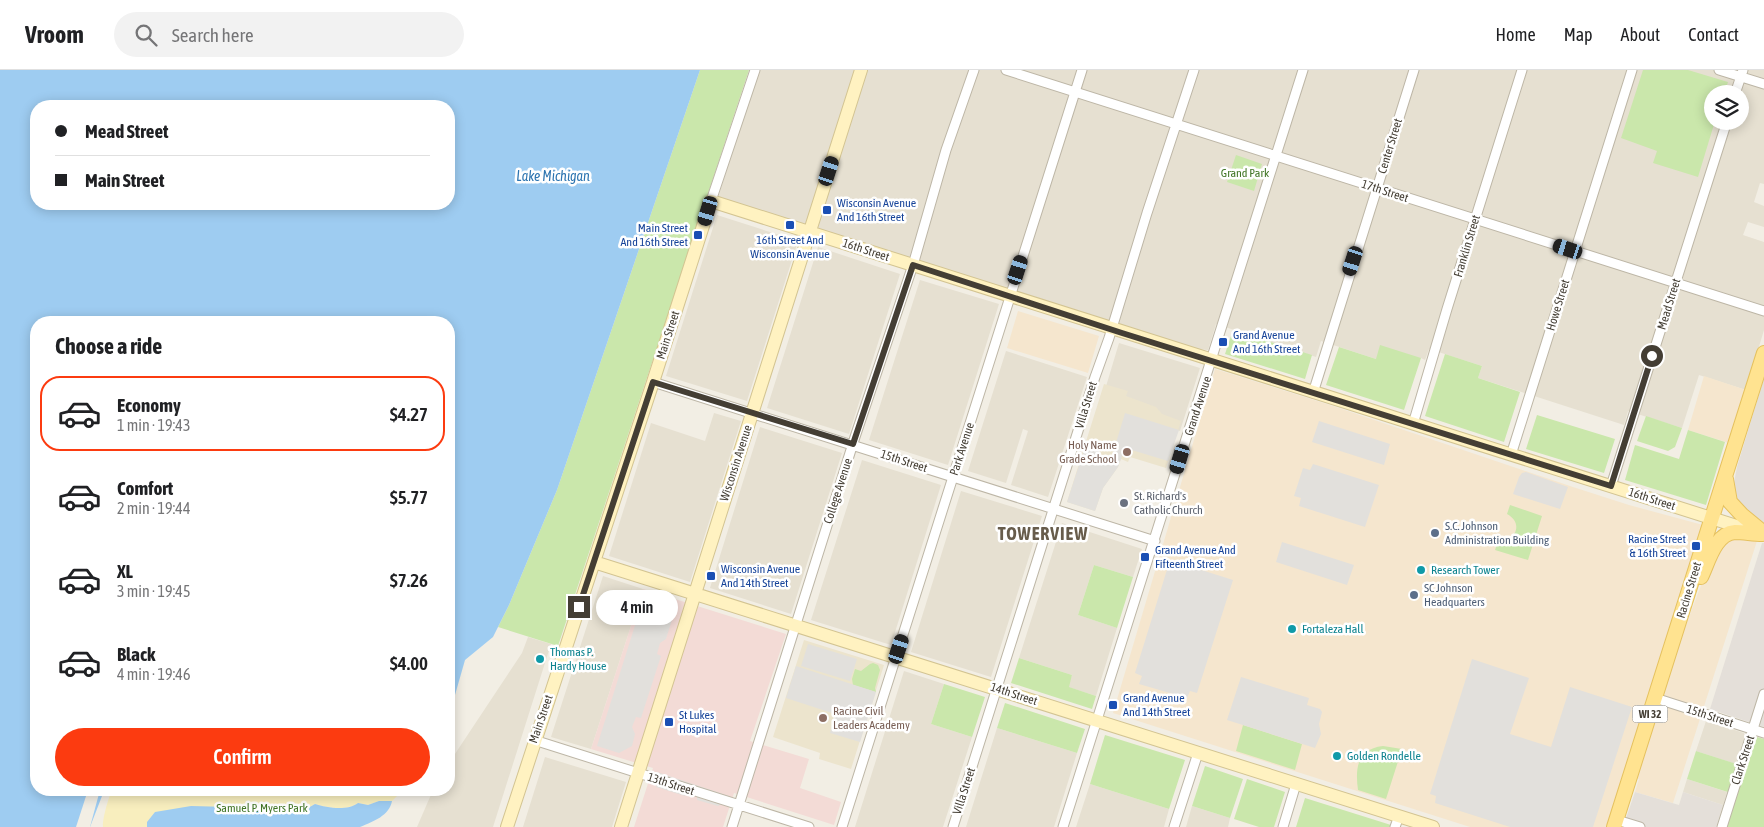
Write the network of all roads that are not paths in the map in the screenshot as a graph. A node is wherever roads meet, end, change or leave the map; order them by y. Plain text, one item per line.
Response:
1 (755, 70) edge
2 (861, 70) edge
3 (974, 70) edge
4 (1006, 70) edge
5 (1082, 70) edge
6 (1194, 70) edge
7 (1303, 70) edge
8 (1414, 70) edge
9 (1522, 70) edge
10 (1632, 70) edge
11 (1719, 70) edge
12 (1742, 74) edge
13 (1764, 84) edge
14 (1075, 92) junction
15 (1177, 125) junction
16 (1723, 130) edge
17 (1276, 156) junction
18 (1377, 189) junction
19 (711, 202) junction
20 (1475, 219) junction
21 (809, 232) junction
22 (1576, 251) junction
23 (913, 265) junction
24 (1676, 283) junction
25 (1010, 296) junction
26 (1764, 311) edge
27 (1111, 329) junction
28 (1764, 353) edge
29 (1212, 361) junction
30 (653, 382) junction
31 (1313, 393) junction
32 (752, 413) junction
33 (1413, 424) junction
34 (853, 444) junction
35 (1511, 455) junction
36 (953, 476) junction
37 (1725, 476) junction
38 (1611, 486) junction
39 (1054, 508) junction
40 (1712, 518) junction
41 (1764, 534) edge
42 (1154, 541) junction
43 (594, 562) junction
44 (695, 593) junction
45 (1686, 601) junction
46 (796, 625) junction
47 (896, 657) junction
48 (997, 688) junction
49 (1764, 694) edge
50 (1655, 698) junction
51 (1097, 720) junction
52 (1753, 730) junction
53 (1764, 733) edge
54 (534, 740) junction
55 (1198, 752) junction
56 (638, 773) junction
57 (1296, 784) junction
58 (739, 806) junction
59 (1397, 822) edge
60 (1615, 823) edge
61 (507, 827) edge
62 (621, 827) edge
63 (732, 827) edge
64 (809, 827) edge
65 (842, 827) edge
66 (953, 827) edge
67 (1063, 827) edge
68 (1174, 827) edge
69 (1283, 827) edge
70 (1433, 827) edge
71 (1640, 827) edge
72 (1722, 827) edge

1 - 19 street, Main Street
2 - 21 street, Wisconsin Avenue
3 - 23 street, College Avenue
4 - 14 street, 17th Street
5 - 14 street, Park Avenue
6 - 15 street, Villa Street
7 - 17 street, Grand Avenue
8 - 18 street, Center Street
9 - 20 street, Franklin Street
10 - 22 street, Howe Street
11 - 12 street
12 - 13 street
14 - 15 street, 17th Street
14 - 25 street, Park Avenue
15 - 17 street, 17th Street
15 - 27 street, Villa Street
16 - 24 street, Mead Street
17 - 18 street, 17th Street
17 - 29 street, Grand Avenue
18 - 20 street, 17th Street
18 - 31 street, Center Street
19 - 21 street, 16th Street
19 - 30 street, Main Street
20 - 22 street, 17th Street
20 - 33 street, Franklin Street
21 - 23 street, 16th Street
21 - 32 street, Wisconsin Avenue
22 - 24 street, 17th Street
22 - 35 street, Howe Street
23 - 25 street, 16th Street
23 - 34 street, College Avenue
24 - 26 street, 17th Street
24 - 38 street, Mead Street
25 - 27 street, 16th Street
25 - 36 street, Park Avenue
27 - 29 street, 16th Street
27 - 39 street, Villa Street
28 - 37 main road, Racine Street / WI 32
29 - 31 street, 16th Street
29 - 42 street, Grand Avenue
30 - 32 street, 15th Street
30 - 43 street, Main Street
31 - 33 street, 16th Street
32 - 34 street, 15th Street
32 - 44 street, Wisconsin Avenue
33 - 35 street, 16th Street
34 - 36 street, 15th Street
34 - 46 street, College Avenue
35 - 38 street, 16th Street
36 - 39 street, 15th Street
36 - 47 street, Park Avenue
37 - 40 main road, Racine Street / WI 32
37 - 41 main road
38 - 40 street, 16th Street
39 - 42 street, 15th Street
39 - 48 street, Villa Street
40 - 41 street, 16th Street
40 - 45 main road, Racine Street / WI 32
41 - 45 main road
42 - 51 street, Grand Avenue
43 - 44 street, 14th Street
43 - 54 street, Main Street
44 - 46 street, 14th Street
44 - 56 street, Wisconsin Avenue
45 - 50 main road, Racine Street / WI 32
46 - 47 street, 14th Street
46 - 58 street, College Avenue
47 - 48 street, 14th Street
47 - 65 street, Park Avenue
48 - 51 street, 14th Street
48 - 66 street, Villa Street
49 - 52 street, Clark Street
50 - 52 street, 15th Street
50 - 60 main road, Racine Street / WI 32
51 - 55 street, 14th Street
51 - 67 street, Grand Avenue
52 - 53 street, 15th Street
52 - 72 street, Clark Street
54 - 56 street, 13th Street
54 - 61 street, Main Street
55 - 57 street, 14th Street
55 - 68 street
56 - 58 street, 13th Street
56 - 62 street, Wisconsin Avenue
57 - 59 street, 14th Street
57 - 69 street
58 - 63 street, College Avenue
58 - 64 street, 13th Street
59 - 70 street, 14th Street
60 - 71 street

